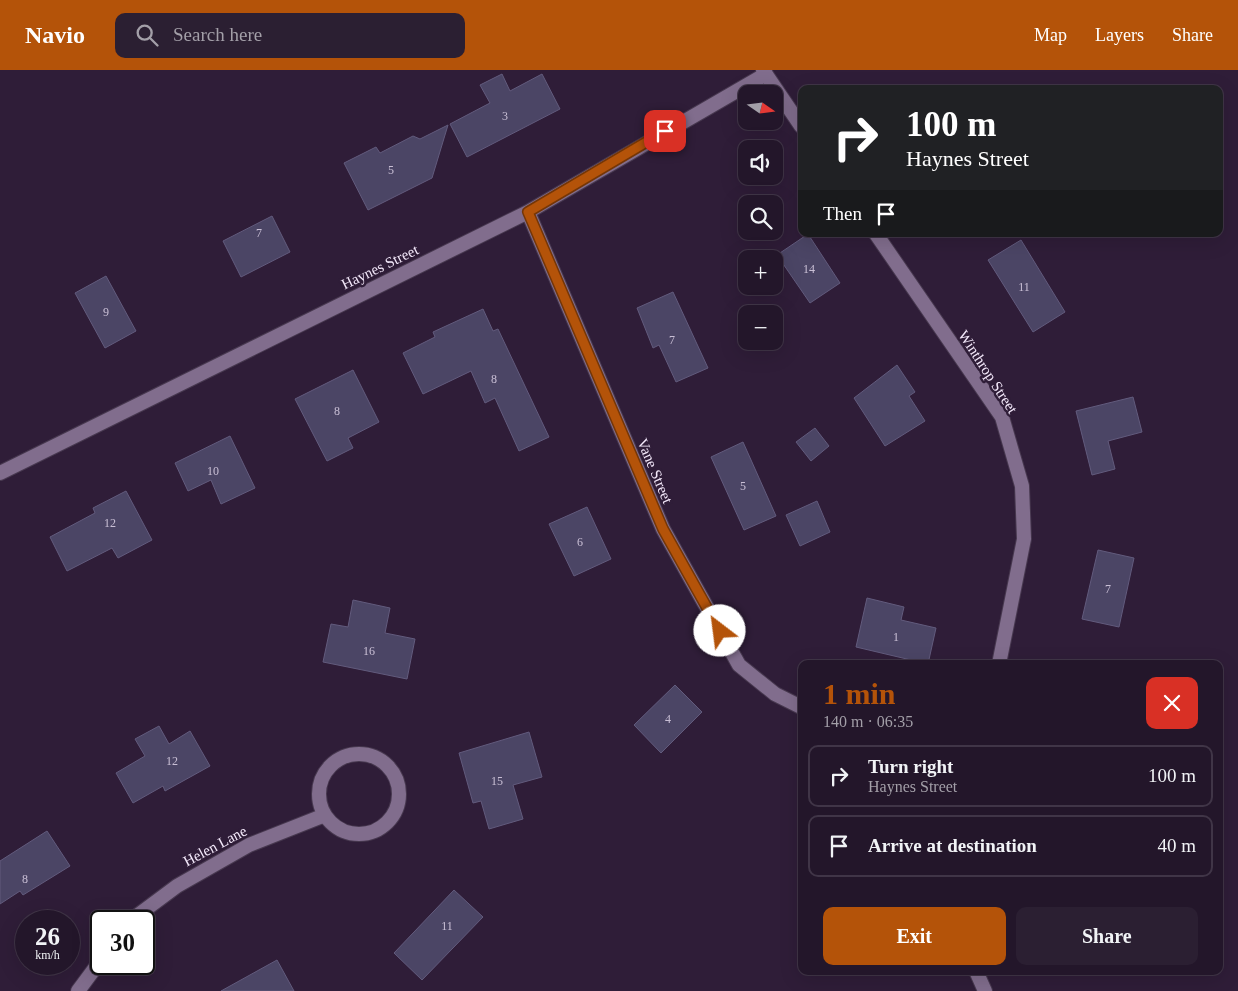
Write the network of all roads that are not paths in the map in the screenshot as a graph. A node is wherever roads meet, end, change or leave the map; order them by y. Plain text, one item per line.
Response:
1 (765, 72) edge
2 (798, 122) edge
3 (528, 212) junction
4 (878, 237) edge
5 (0, 473) edge
6 (1000, 660) edge
7 (798, 706) edge
8 (325, 815) junction
9 (145, 910) edge
10 (90, 975) edge
11 (978, 975) edge
12 (78, 991) edge
13 (985, 991) edge

1 - 2 street
1 - 3 street, Haynes Street
3 - 5 street, Haynes Street
3 - 7 street, Vane Street
4 - 6 street, Winthrop Street
8 - 8 street
8 - 9 street, Helen Lane
10 - 12 street
11 - 13 street

